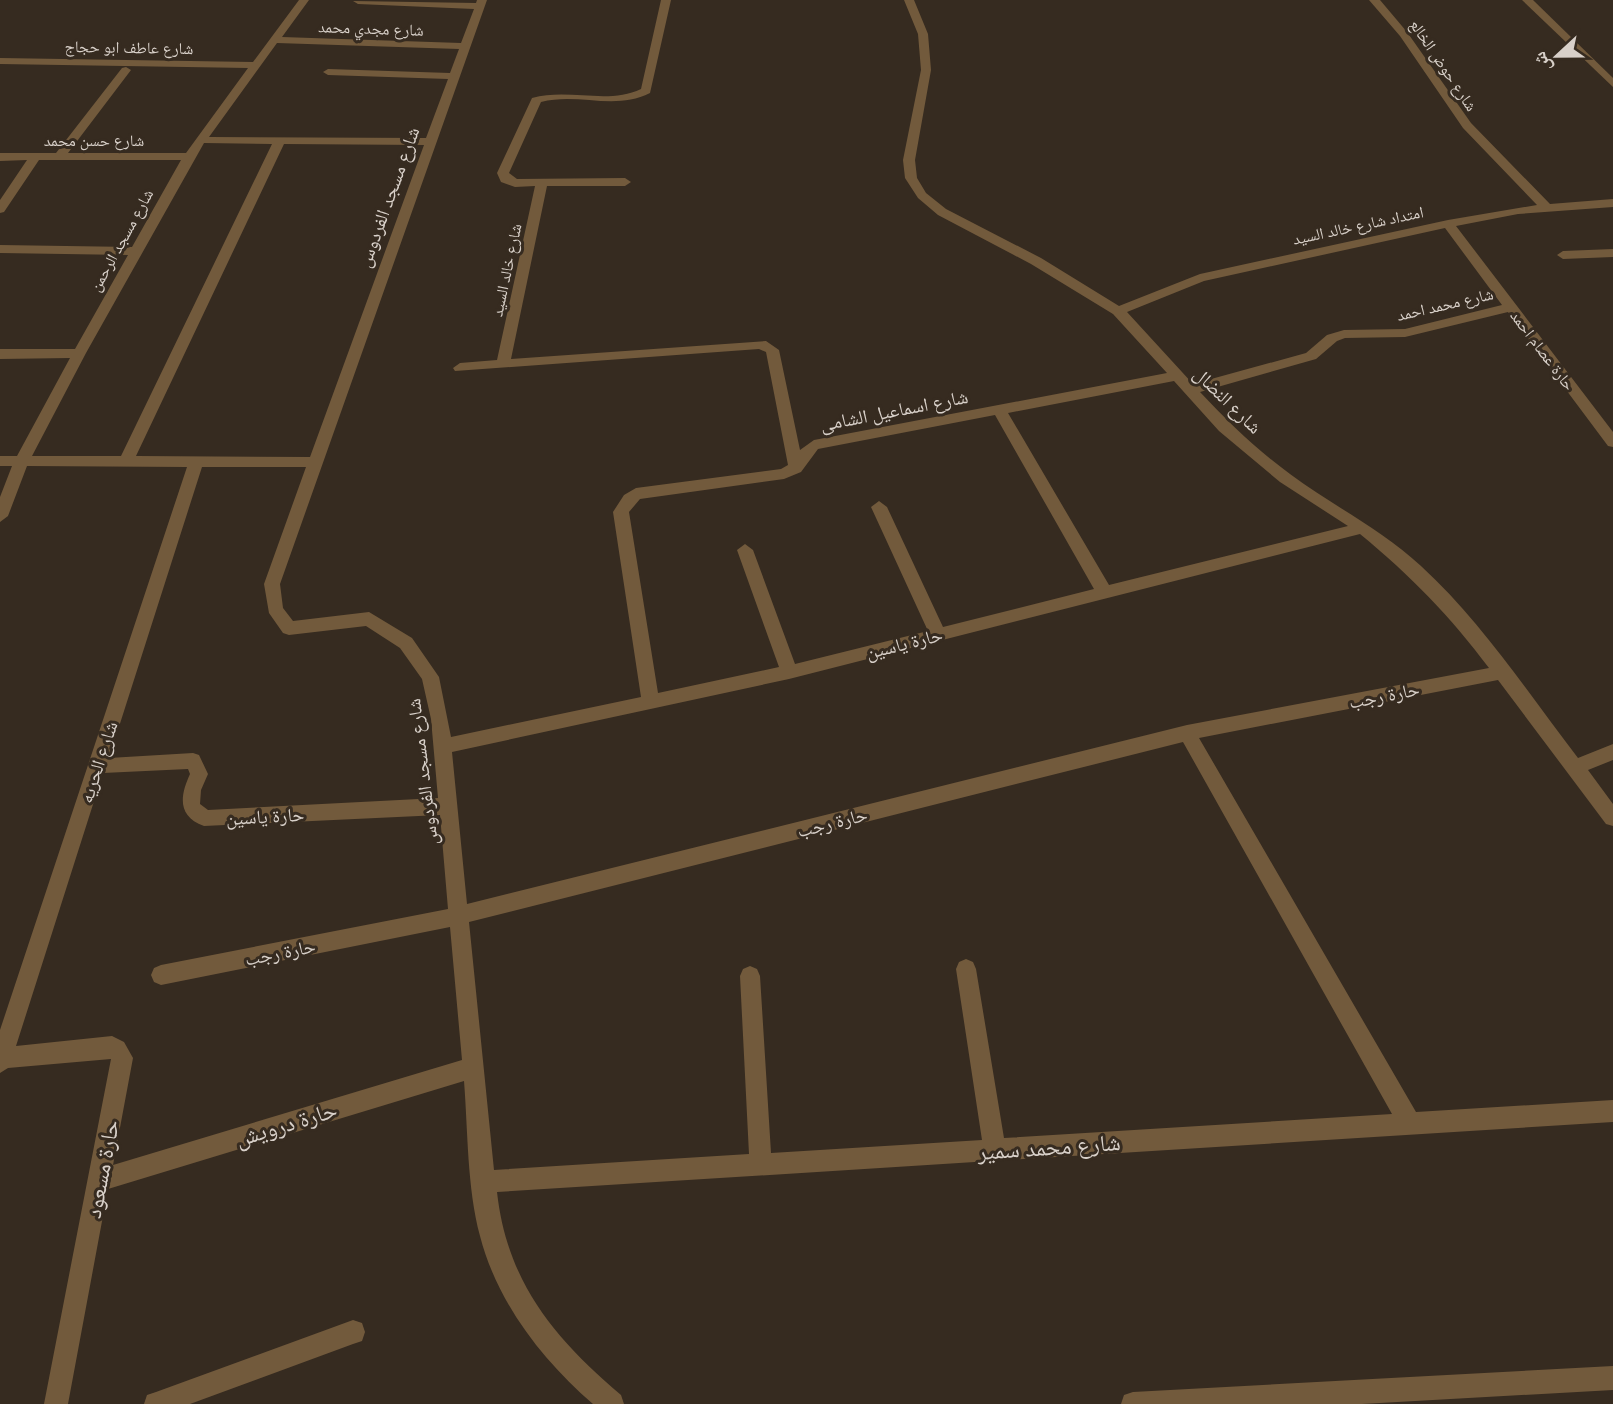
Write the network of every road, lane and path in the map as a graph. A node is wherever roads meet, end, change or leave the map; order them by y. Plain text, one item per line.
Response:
1 (304, 0) edge
2 (666, 0) edge
3 (909, 0) edge
4 (1374, 0) edge
5 (1527, 0) edge
6 (358, 1) edge
7 (481, 3) edge
8 (275, 40) junction
9 (465, 46) junction
10 (0, 61) edge
11 (258, 65) junction
12 (125, 70) dead end
13 (328, 72) dead end
14 (454, 76) junction
15 (1613, 84) edge
16 (280, 140) junction
17 (203, 141) junction
18 (431, 142) junction
19 (36, 156) junction
20 (60, 156) junction
21 (189, 156) junction
22 (0, 157) edge
23 (542, 183) junction
24 (625, 183) dead end
25 (1613, 203) edge
26 (1546, 207) junction
27 (0, 209) edge
28 (1448, 224) junction
29 (0, 249) edge
30 (134, 251) junction
31 (1613, 253) edge
32 (1563, 255) dead end
33 (1511, 307) junction
34 (1118, 311) junction
35 (79, 353) junction
36 (0, 354) edge
37 (503, 365) junction
38 (460, 368) dead end
39 (1177, 376) junction
40 (1190, 390) junction
41 (999, 410) junction
42 (1613, 442) edge
43 (0, 461) edge
44 (22, 461) junction
45 (126, 462) junction
46 (196, 462) junction
47 (315, 462) junction
48 (796, 468) junction
49 (879, 507) dead end
50 (0, 516) edge
51 (1363, 528) junction
52 (745, 550) dead end
53 (1104, 593) junction
54 (938, 635) junction
55 (1504, 671) junction
56 (789, 672) junction
57 (650, 701) junction
58 (1187, 733) junction
59 (442, 747) junction
60 (1613, 752) edge
61 (96, 766) junction
62 (1576, 767) junction
63 (448, 806) junction
64 (1613, 818) edge
65 (458, 916) junction
66 (966, 969) dead end
67 (161, 975) dead end
68 (750, 976) dead end
69 (0, 1060) edge
70 (473, 1067) junction
71 (1613, 1111) edge
72 (1410, 1124) junction
73 (995, 1150) junction
74 (761, 1164) junction
75 (100, 1180) junction
76 (484, 1182) junction
77 (353, 1332) dead end
78 (1613, 1378) edge
79 (56, 1404) edge
80 (156, 1404) edge
81 (612, 1404) edge
82 (1133, 1404) edge

1 - 8 street, شارع مسجد الرحمن
2 - 23 street
3 - 34 street, شارع النضال
4 - 26 street, شارع حوض الخالع
5 - 15 street
6 - 7 street
7 - 9 street, شارع مسجد الفردوس
8 - 9 street, شارع مجدي محمد
8 - 11 street, شارع مسجد الرحمن
9 - 14 street, شارع مسجد الفردوس
10 - 11 street, شارع عاطف ابو حجاج
11 - 17 street, شارع مسجد الرحمن
12 - 20 street
13 - 14 street
14 - 18 street, شارع مسجد الفردوس
16 - 17 street
16 - 18 street
16 - 45 street
17 - 21 street, شارع مسجد الرحمن
18 - 47 street, شارع مسجد الفردوس
19 - 20 street, شارع حسن محمد
19 - 22 street, شارع حسن محمد
19 - 27 street
20 - 21 street, شارع حسن محمد
21 - 30 street, شارع مسجد الرحمن
23 - 24 street
23 - 37 street, شارع خالد السيد
25 - 26 street, امتداد شارع خالد السيد
26 - 28 street, امتداد شارع خالد السيد
28 - 33 street, حارة عصام احمد
28 - 34 street, امتداد شارع خالد السيد
29 - 30 street
30 - 35 street, شارع مسجد الرحمن
31 - 32 street
33 - 40 street, شارع محمد احمد
33 - 42 street, حارة عصام احمد
34 - 39 street, شارع النضال
35 - 36 street
35 - 44 street, شارع مسجد الرحمن
37 - 38 street
37 - 48 street
39 - 40 street, شارع النضال
39 - 41 street, شارع اسماعيل الشامى
40 - 51 street, شارع النضال
41 - 48 street, شارع اسماعيل الشامى
41 - 53 street
43 - 44 street
44 - 45 street
44 - 50 street, شارع مسجد الرحمن
45 - 46 street
46 - 47 street
46 - 61 street, شارع الحريه
47 - 59 street, شارع مسجد الفردوس
48 - 57 street
49 - 54 street
51 - 53 street, حارة ياسين
51 - 55 street, شارع النضال
52 - 56 street
53 - 54 street, حارة ياسين
54 - 56 street, حارة ياسين
55 - 58 street, حارة رجب
55 - 62 street, شارع النضال
56 - 57 street, حارة ياسين
57 - 59 street, حارة ياسين
58 - 65 street, حارة رجب
58 - 72 street
59 - 63 street, شارع مسجد الفردوس
60 - 62 street
61 - 63 street, حارة ياسين
61 - 69 street, شارع الحريه
62 - 64 street, شارع النضال
63 - 65 street, شارع مسجد الفردوس
65 - 67 street, حارة رجب
65 - 70 street, شارع مسجد الفردوس
66 - 73 street
68 - 74 street
69 - 75 street, حارة مسعود
70 - 75 street, حارة درويش
70 - 76 street, شارع مسجد الفردوس
71 - 72 street, شارع محمد سمير
72 - 73 street, شارع محمد سمير
73 - 74 street, شارع محمد سمير
74 - 76 street, شارع محمد سمير
75 - 79 street, حارة مسعود
76 - 81 street, شارع مسجد الفردوس
77 - 80 street
78 - 82 street

